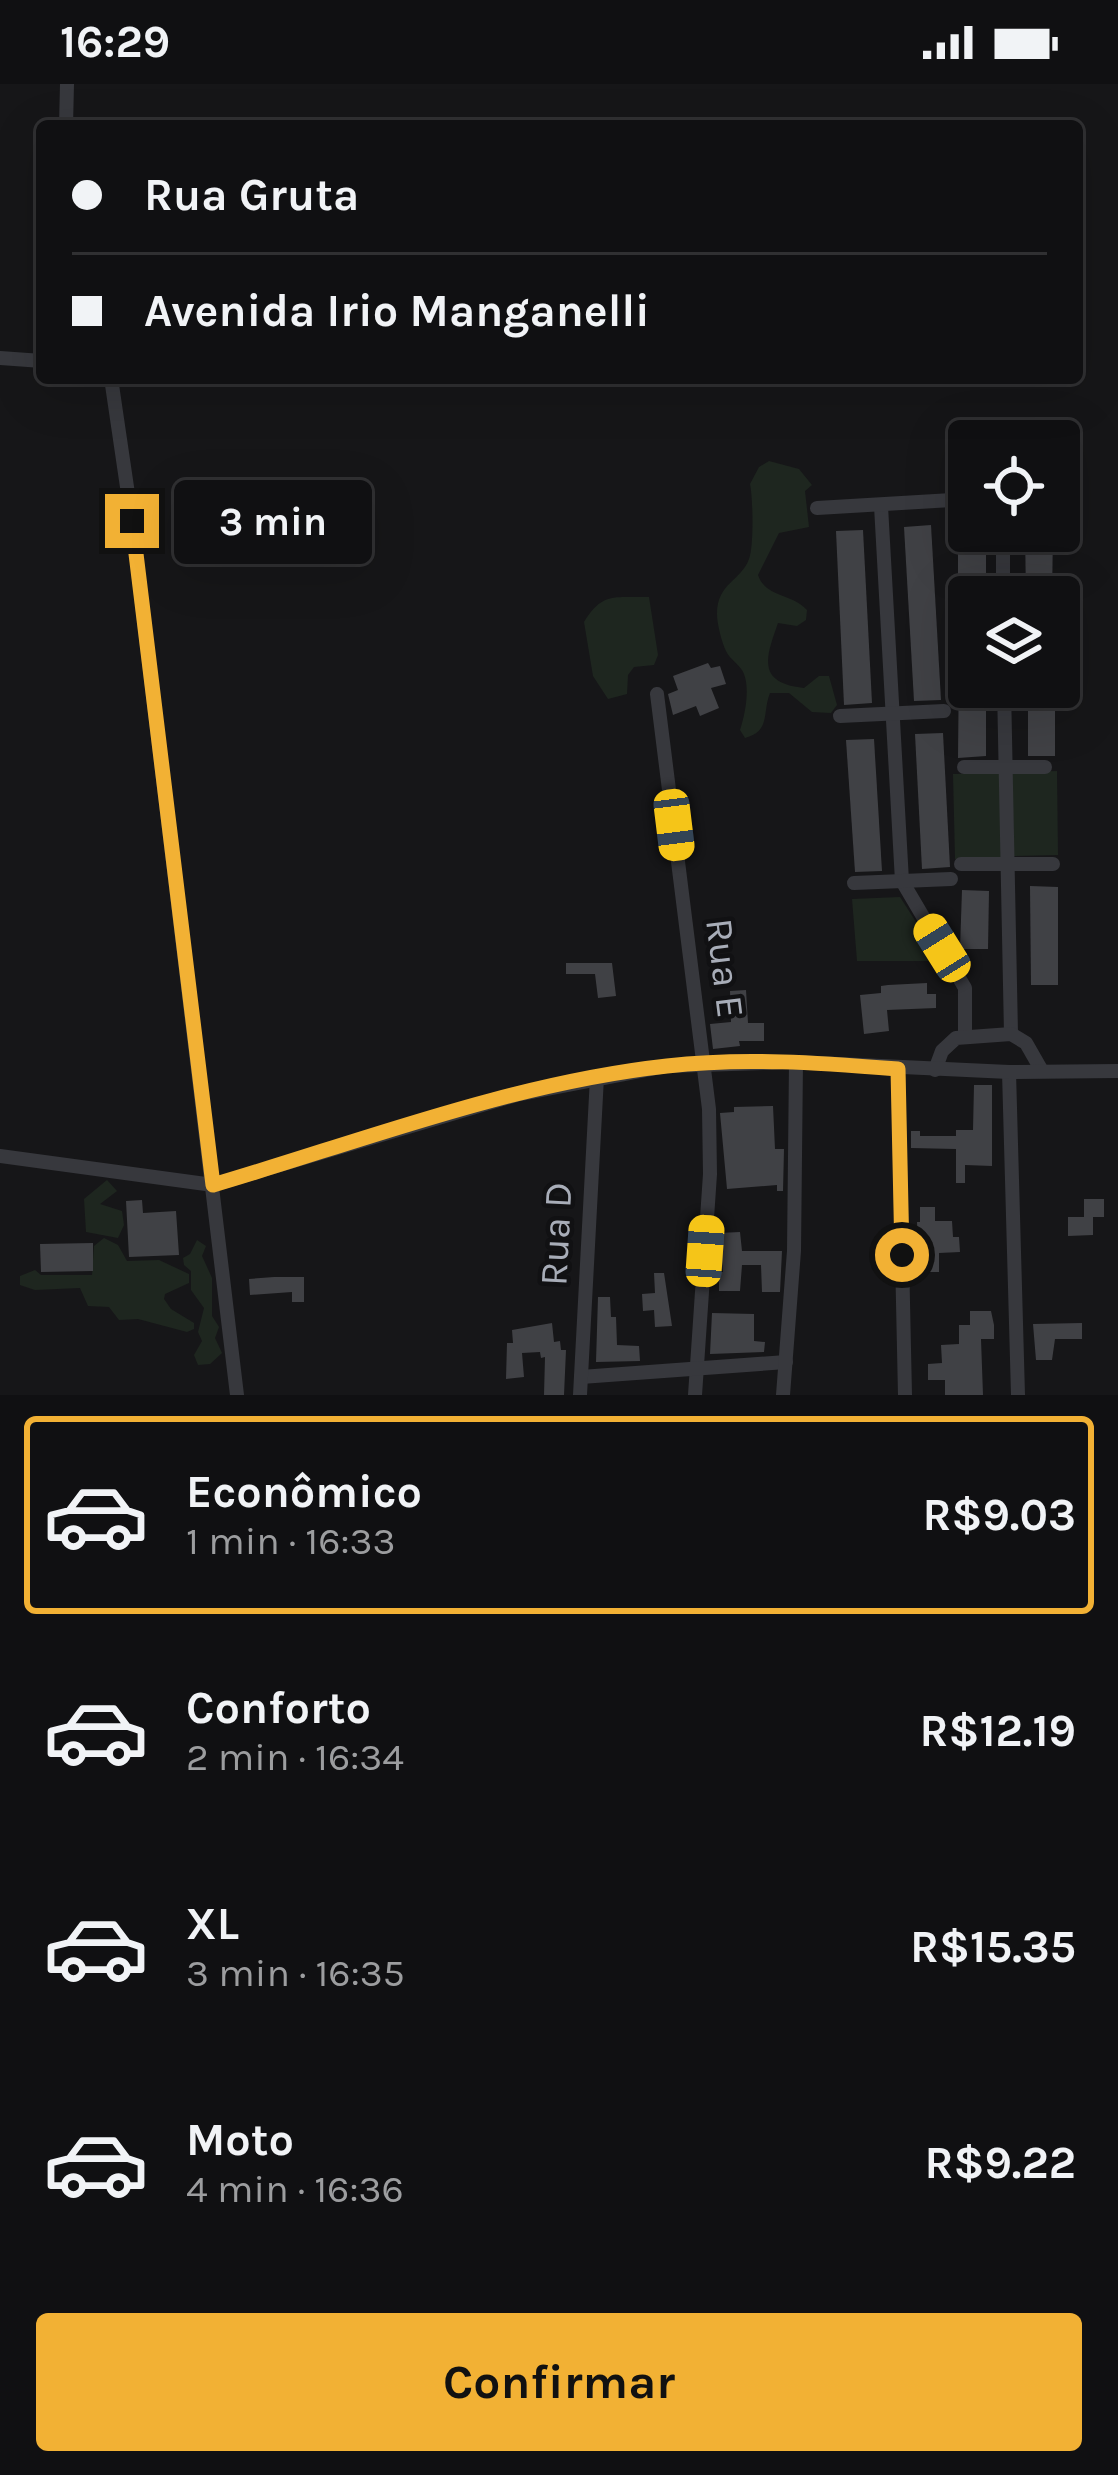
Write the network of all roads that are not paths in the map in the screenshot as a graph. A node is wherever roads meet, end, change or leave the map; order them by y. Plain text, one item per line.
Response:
1 (67, 84) edge
2 (66, 120) edge
3 (0, 358) edge
4 (36, 361) edge
5 (112, 384) edge
6 (948, 501) edge
7 (881, 506) junction
8 (818, 508) dead end
9 (657, 694) dead end
10 (1004, 708) edge
11 (944, 711) dead end
12 (890, 715) junction
13 (840, 716) dead end
14 (964, 767) dead end
15 (1045, 767) dead end
16 (1005, 768) junction
17 (961, 864) dead end
18 (1008, 864) junction
19 (1053, 864) dead end
20 (951, 879) dead end
21 (902, 881) junction
22 (854, 883) dead end
23 (965, 1034) junction
24 (1011, 1034) junction
25 (796, 1062) junction
26 (705, 1063) junction
27 (898, 1069) junction
28 (935, 1070) junction
29 (1042, 1071) junction
30 (1118, 1071) edge
31 (1010, 1072) junction
32 (597, 1077) junction
33 (0, 1156) edge
34 (213, 1185) junction
35 (786, 1362) junction
36 (697, 1368) junction
37 (581, 1377) junction
38 (237, 1395) edge
39 (580, 1395) edge
40 (695, 1395) edge
41 (783, 1395) edge
42 (905, 1395) edge
43 (1018, 1395) edge

1 - 2 street
3 - 4 street
5 - 34 street
6 - 7 street
7 - 8 street
7 - 12 street
9 - 26 street, Rua E
10 - 16 street
11 - 12 street
12 - 13 street
12 - 21 street
14 - 16 street
15 - 16 street
16 - 18 street
17 - 18 street
18 - 19 street
18 - 24 street
20 - 21 street
21 - 22 street
21 - 23 street
23 - 24 street
23 - 28 street
24 - 29 street
25 - 26 street
25 - 27 street
25 - 35 street
26 - 32 street
26 - 36 street, Rua E
27 - 28 street
27 - 42 street
28 - 31 street
29 - 30 street
29 - 31 street
31 - 43 street
32 - 34 street
32 - 37 street, Rua D
33 - 34 street
34 - 38 street
35 - 36 street
35 - 41 street
36 - 37 street
36 - 40 street, Rua E
37 - 39 street, Rua D

